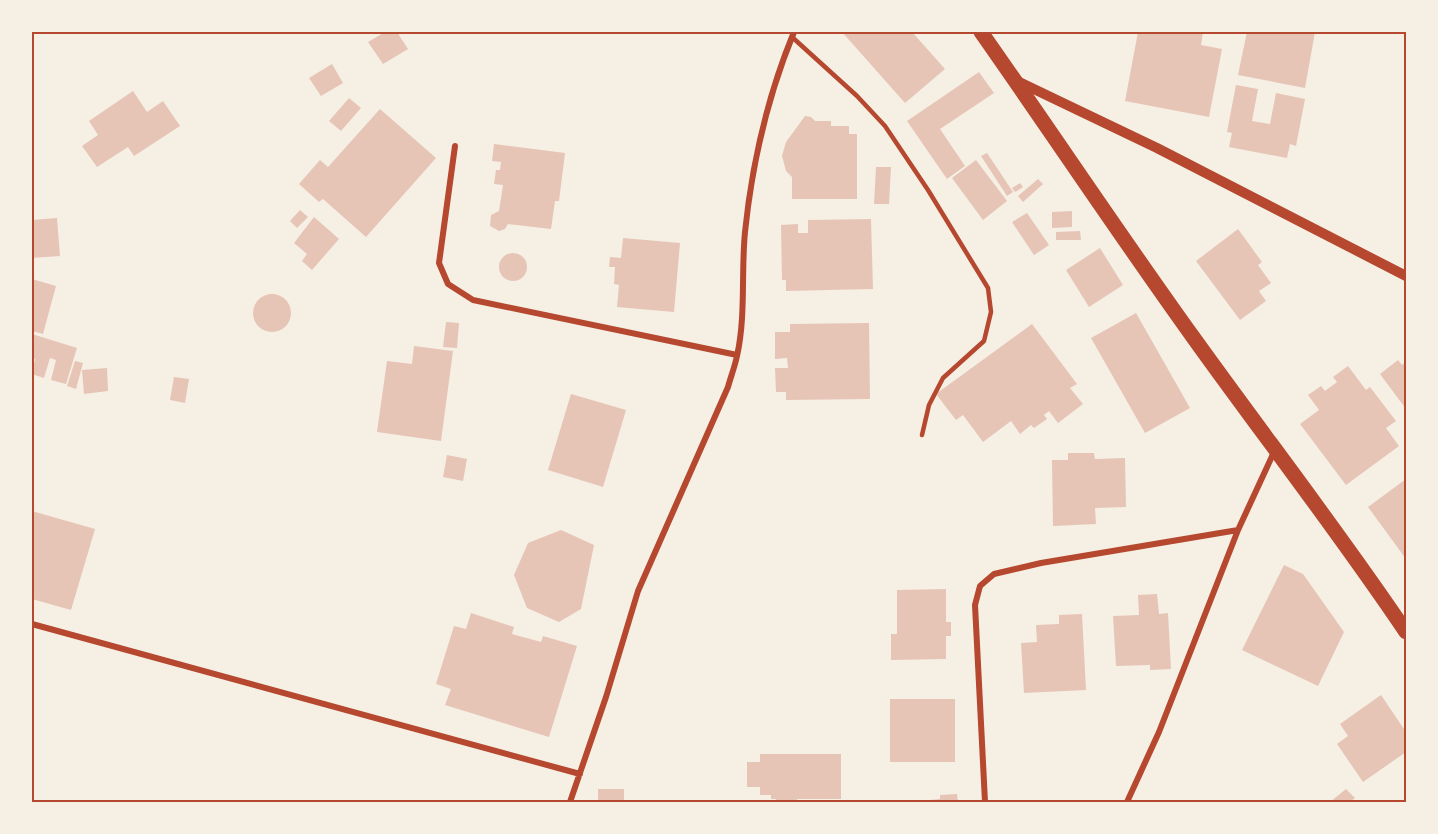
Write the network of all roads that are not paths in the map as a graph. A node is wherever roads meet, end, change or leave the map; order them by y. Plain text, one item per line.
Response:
1 (981, 32) edge
2 (793, 34) edge
3 (1015, 80) junction
4 (455, 146) dead end
5 (1407, 276) edge
6 (737, 355) junction
7 (922, 435) dead end
8 (1275, 450) junction
9 (1238, 530) junction
10 (32, 624) edge
11 (1407, 632) edge
12 (580, 774) junction
13 (570, 802) edge
14 (984, 802) edge
15 (1127, 802) edge

1 - 3 main road
2 - 6 street
2 - 7 lane
3 - 5 street
3 - 8 main road
4 - 6 street
6 - 12 street
8 - 9 street
8 - 11 main road
9 - 14 street
9 - 15 street
10 - 12 street
12 - 13 street

